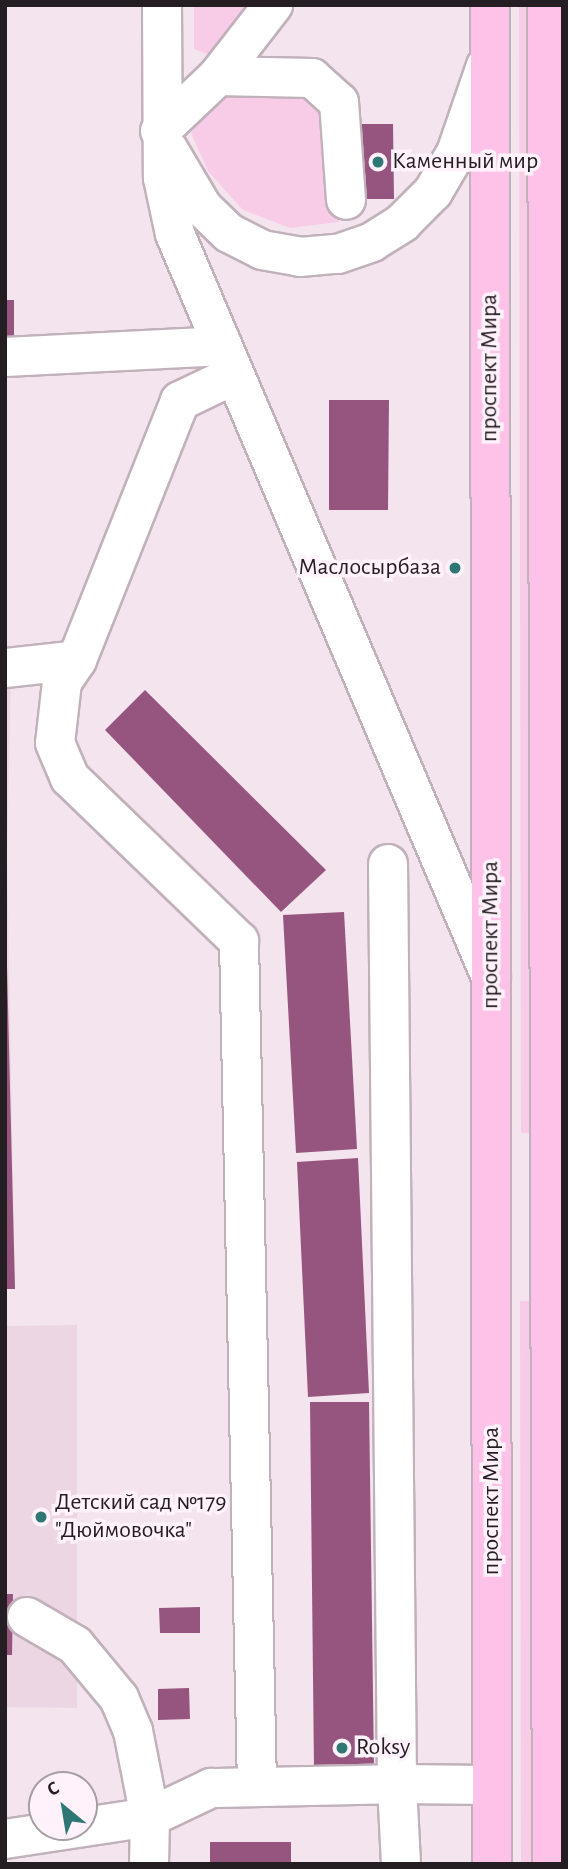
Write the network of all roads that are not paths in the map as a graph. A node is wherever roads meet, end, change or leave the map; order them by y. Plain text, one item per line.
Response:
1 (162, 5) edge
2 (273, 5) edge
3 (490, 5) edge
4 (547, 5) edge
5 (490, 52) junction
6 (218, 76) junction
7 (160, 131) junction
8 (346, 200) dead end
9 (5, 357) edge
10 (226, 361) junction
11 (5, 668) edge
12 (70, 671) junction
13 (5, 690) edge
14 (559, 789) edge
15 (388, 864) dead end
16 (491, 977) junction
17 (491, 1248) junction
18 (557, 1248) edge
19 (557, 1313) edge
20 (557, 1616) edge
21 (27, 1617) dead end
22 (557, 1695) edge
23 (397, 1784) junction
24 (492, 1785) junction
25 (257, 1786) junction
26 (150, 1818) junction
27 (5, 1839) edge
28 (149, 1864) edge
29 (401, 1864) edge
30 (492, 1864) edge
31 (552, 1864) edge

1 - 7 street
2 - 6 street
3 - 5 main road, проспект Мира
4 - 14 main road
5 - 7 street
5 - 16 main road, проспект Мира
6 - 7 street
6 - 8 street
7 - 10 street
9 - 10 street
10 - 12 street
10 - 16 street
11 - 12 street
12 - 13 street
12 - 25 street
14 - 18 main road
15 - 23 street
16 - 17 main road, проспект Мира
17 - 18 main road
17 - 24 main road, проспект Мира
18 - 19 main road
19 - 20 main road
20 - 22 main road
21 - 26 street
22 - 31 main road
23 - 24 street
23 - 25 street
23 - 29 street
24 - 30 main road, проспект Мира
25 - 26 street
26 - 27 street
26 - 28 street

